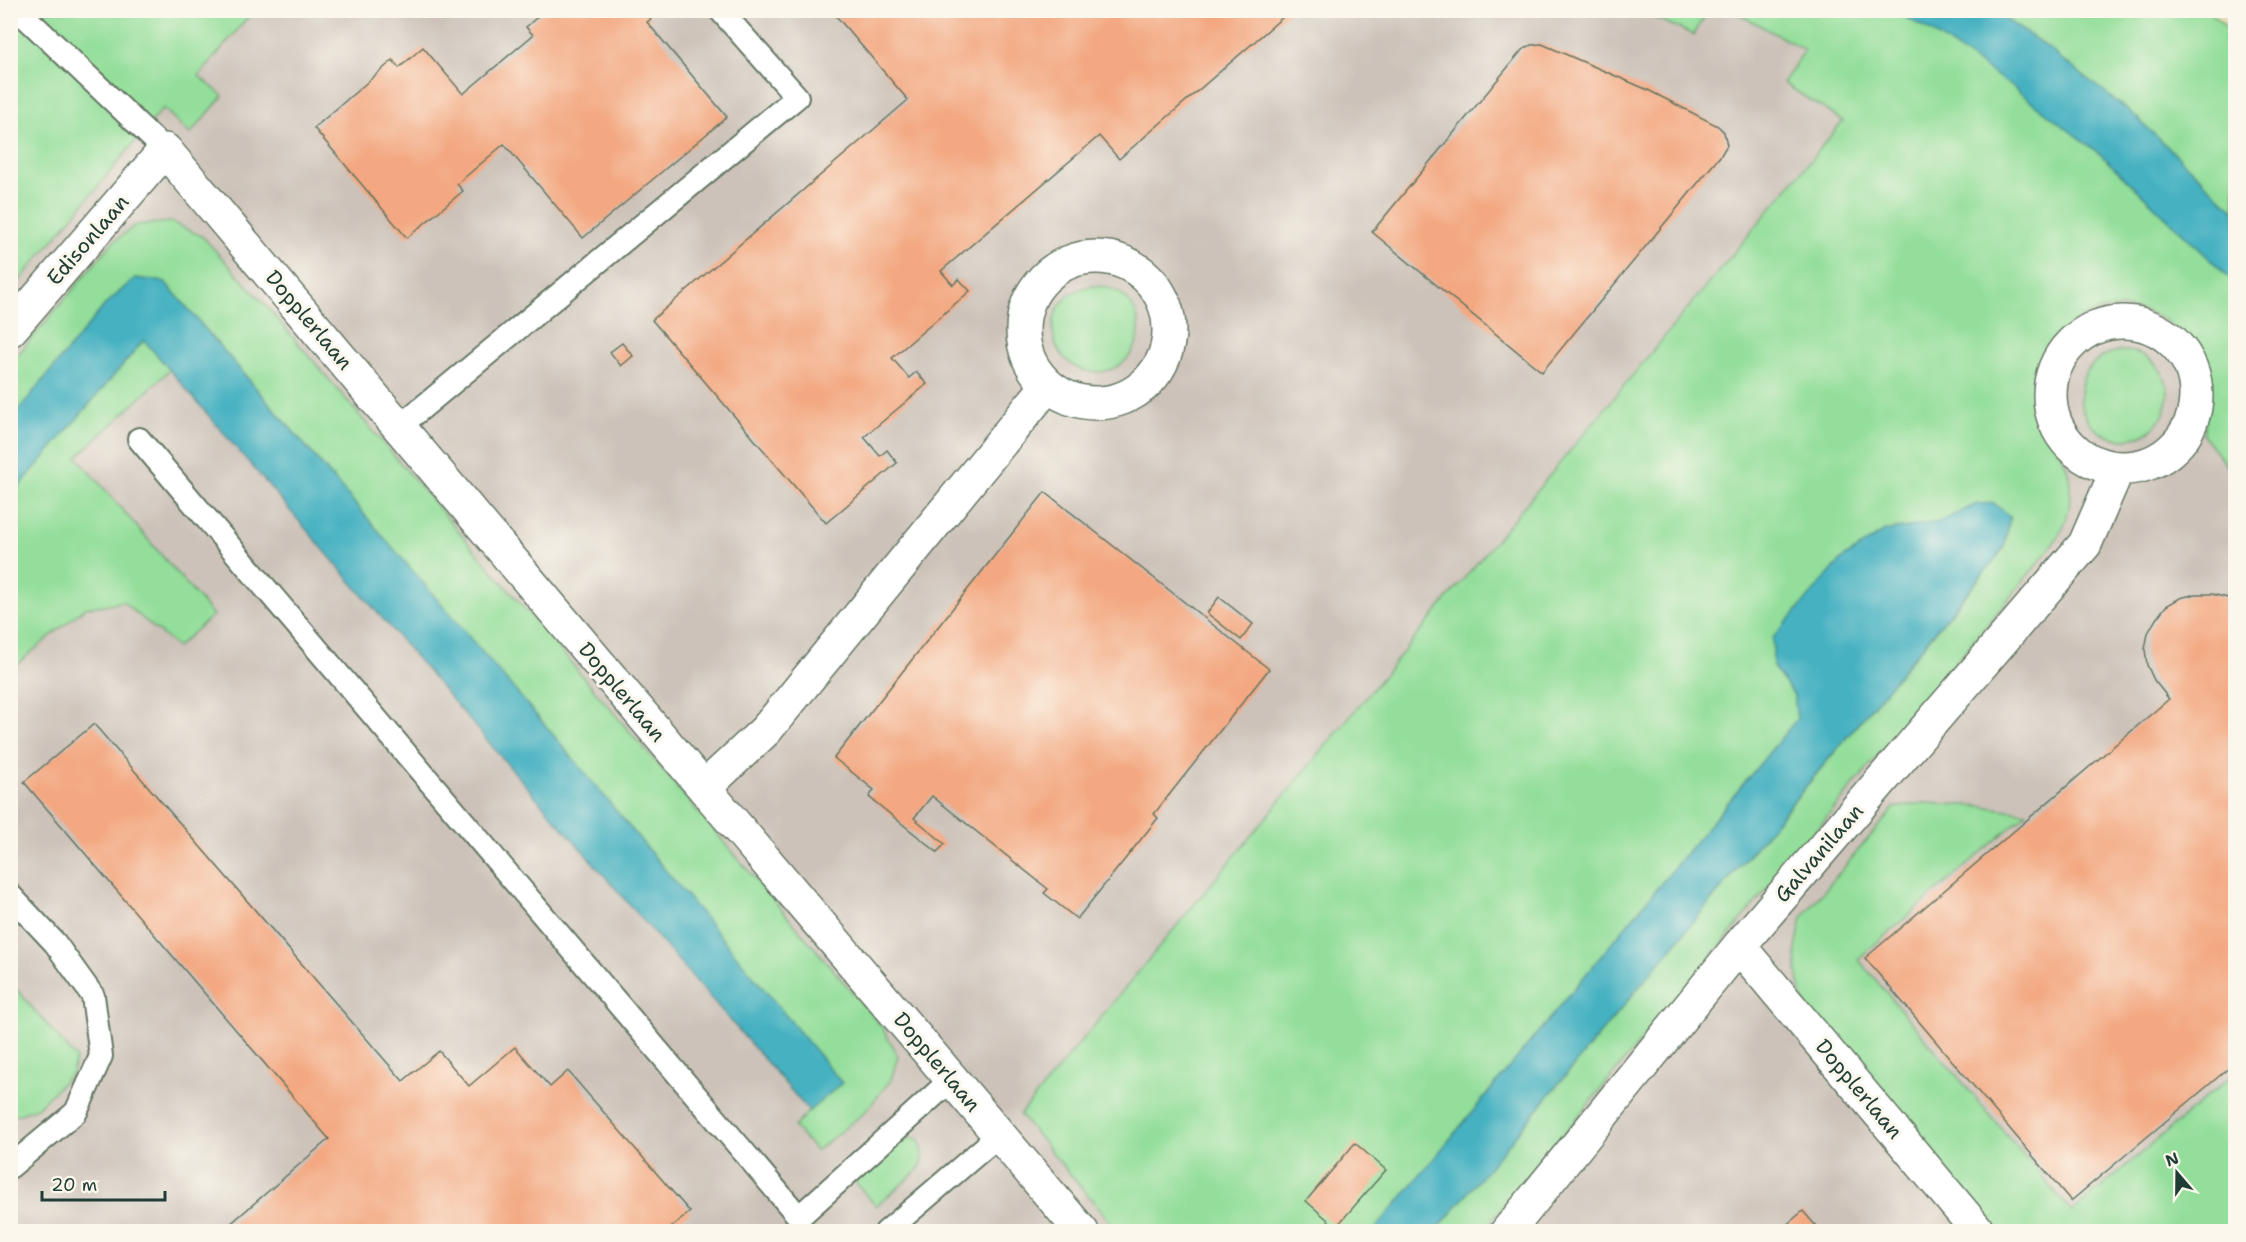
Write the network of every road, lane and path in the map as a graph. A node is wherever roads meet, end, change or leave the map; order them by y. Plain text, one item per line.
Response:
1 (18, 10) edge
2 (720, 10) edge
3 (165, 150) junction
4 (10, 330) edge
5 (1048, 385) junction
6 (399, 427) junction
7 (139, 439) dead end
8 (2118, 468) junction
9 (704, 788) junction
10 (10, 895) edge
11 (1739, 946) junction
12 (951, 1079) junction
13 (999, 1135) junction
14 (10, 1167) edge
15 (886, 1232) edge
16 (1082, 1232) edge
17 (1508, 1232) edge
18 (1979, 1232) edge

1 - 3 lane
2 - 6 lane
3 - 4 street, Edisonlaan
3 - 6 street, Dopplerlaan
5 - 5 street
5 - 9 street
6 - 9 street, Dopplerlaan
7 - 12 lane
8 - 8 street
8 - 11 street, Galvanilaan
9 - 12 street, Dopplerlaan
10 - 14 lane
11 - 17 street, Galvanilaan
11 - 18 street, Dopplerlaan
12 - 13 street, Dopplerlaan
13 - 15 lane
13 - 16 street, Dopplerlaan

